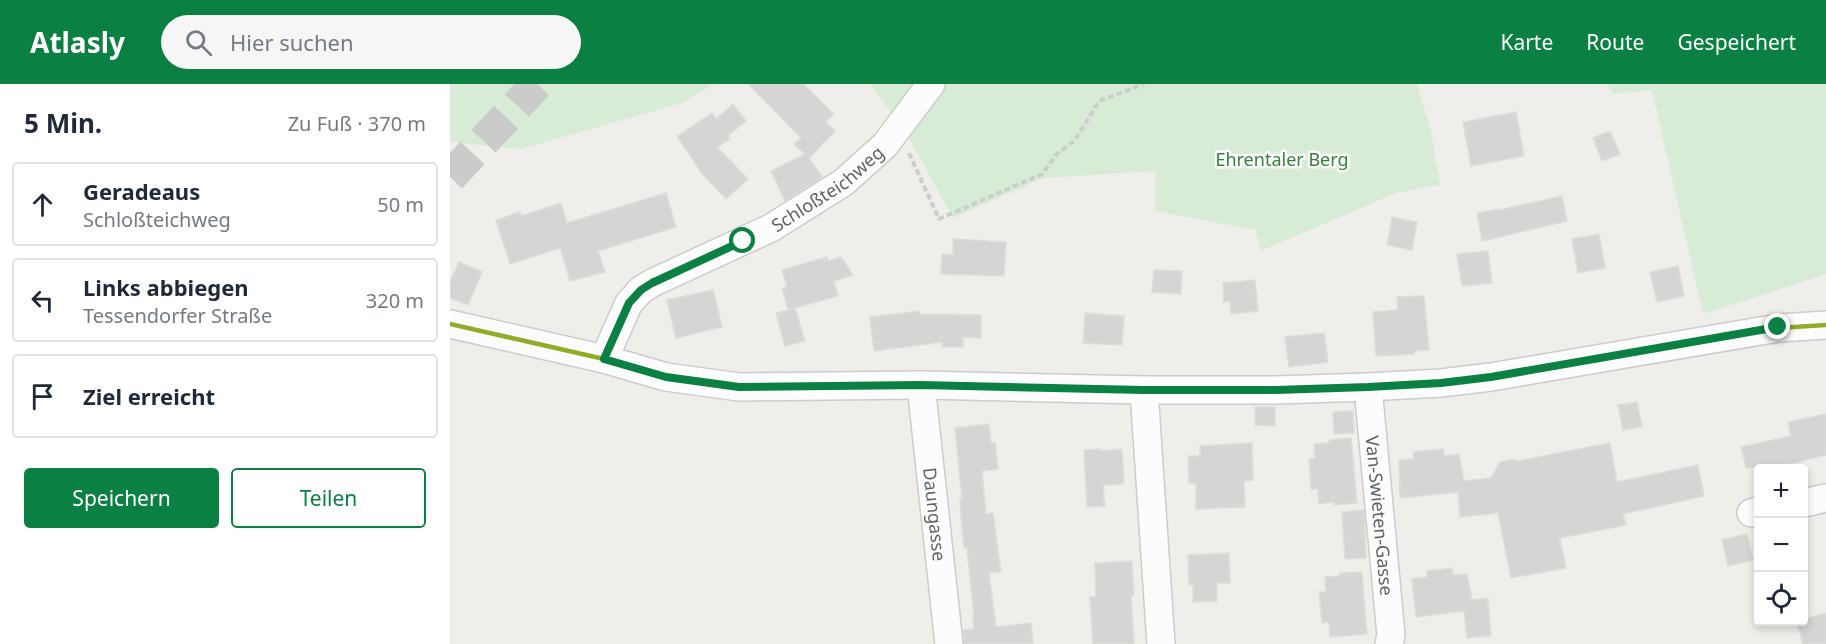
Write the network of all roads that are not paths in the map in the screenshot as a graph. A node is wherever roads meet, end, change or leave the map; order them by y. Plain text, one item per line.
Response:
1 (931, 84) edge
2 (450, 324) edge
3 (1826, 325) edge
4 (604, 359) junction
5 (921, 385) junction
6 (1368, 387) junction
7 (1144, 390) junction
8 (1826, 498) edge
9 (1808, 502) edge
10 (949, 644) edge
11 (1161, 644) edge
12 (1389, 644) edge

1 - 4 street, Schloßteichweg
2 - 4 street
3 - 6 street
4 - 5 street
5 - 7 street
5 - 10 street, Daungasse
6 - 7 street
6 - 12 street, Van-Swieten-Gasse
7 - 11 street
8 - 9 street

